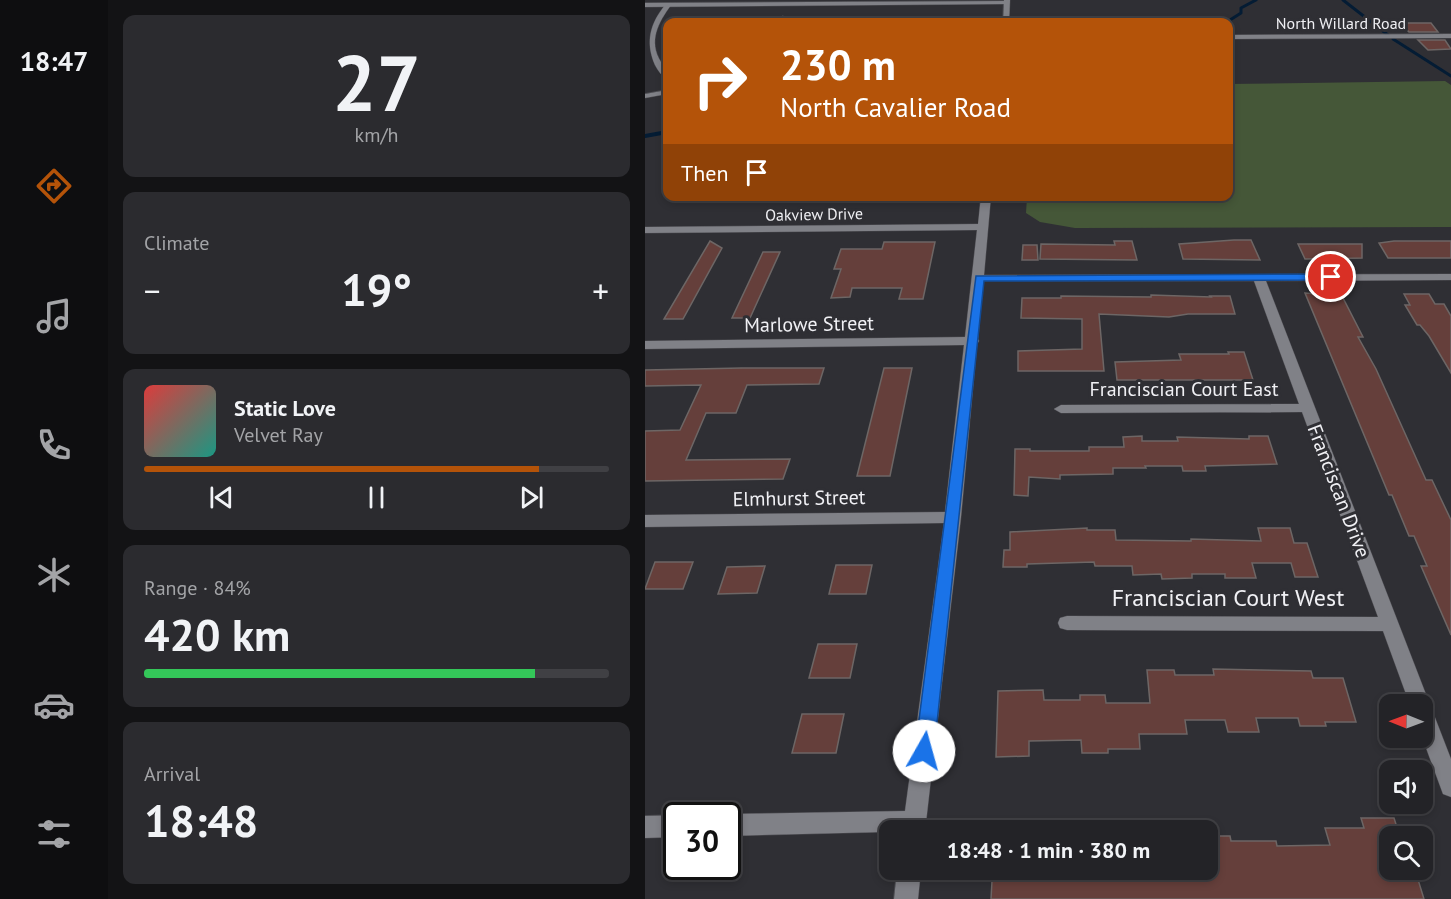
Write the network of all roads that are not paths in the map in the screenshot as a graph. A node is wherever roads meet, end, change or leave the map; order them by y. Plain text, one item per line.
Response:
1 (1007, 1) edge
2 (645, 5) edge
3 (668, 5) junction
4 (1006, 18) edge
5 (1451, 36) edge
6 (1233, 37) edge
7 (645, 43) edge
8 (645, 43) edge
9 (663, 72) edge
10 (663, 93) edge
11 (645, 96) edge
12 (986, 201) edge
13 (983, 227) junction
14 (645, 230) edge
15 (1451, 277) edge
16 (979, 278) junction
17 (1259, 278) junction
18 (973, 341) junction
19 (645, 345) edge
20 (1308, 408) junction
21 (1061, 409) dead end
22 (953, 517) junction
23 (645, 521) edge
24 (1067, 623) dead end
25 (1390, 624) junction
26 (1416, 694) edge
27 (1433, 739) edge
28 (1451, 787) edge
29 (916, 820) edge
30 (741, 825) edge
31 (663, 826) edge
32 (879, 826) edge
33 (645, 827) edge
34 (908, 880) edge
35 (906, 899) edge

1 - 3 street
1 - 4 street
2 - 3 street
3 - 8 street
5 - 6 street, North Willard Road
7 - 9 street
10 - 11 street
12 - 13 street
13 - 14 street, Oakview Drive
13 - 16 street
15 - 17 street
16 - 17 street
16 - 18 street
17 - 20 street, Franciscan Drive
18 - 19 street, Marlowe Street
18 - 22 street
20 - 21 street, Franciscian Court East
20 - 25 street, Franciscan Drive
22 - 23 street, Elmhurst Street
22 - 29 street
24 - 25 street, Franciscian Court West
25 - 26 street, Franciscan Drive
27 - 28 street
30 - 32 street
31 - 33 street
34 - 35 street

